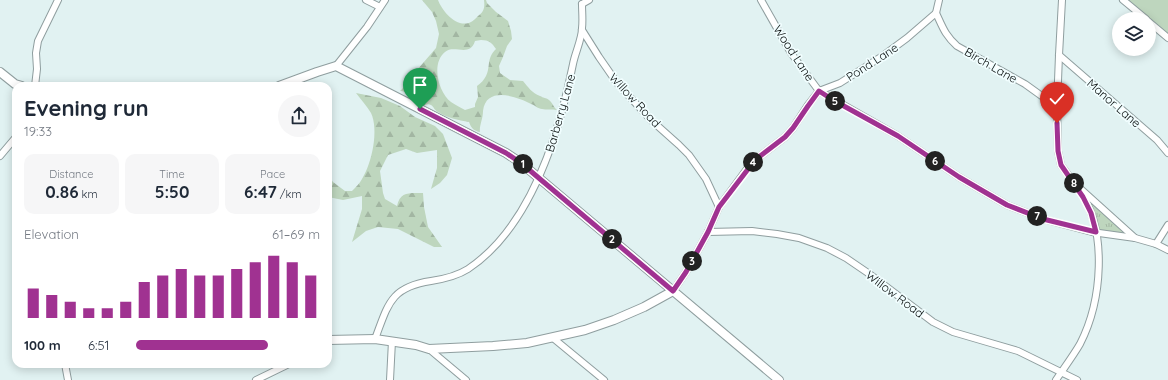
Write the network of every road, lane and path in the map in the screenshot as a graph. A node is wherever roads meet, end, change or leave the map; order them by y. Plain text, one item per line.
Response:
1 (58, 0) edge
2 (366, 0) edge
3 (385, 0) edge
4 (576, 0) edge
5 (589, 0) edge
6 (761, 0) edge
7 (939, 0) edge
8 (1062, 0) edge
9 (1123, 0) edge
10 (582, 4) junction
11 (380, 7) junction
12 (1138, 12) edge
13 (936, 13) junction
14 (1156, 28) edge
15 (582, 30) junction
16 (1168, 38) edge
17 (1059, 55) junction
18 (336, 66) junction
19 (0, 72) edge
20 (12, 82) edge
21 (35, 82) edge
22 (290, 82) edge
23 (819, 91) junction
24 (1057, 107) junction
25 (12, 142) edge
26 (1168, 153) edge
27 (0, 156) edge
28 (538, 177) junction
29 (1074, 183) junction
30 (719, 207) junction
31 (1168, 225) edge
32 (708, 232) junction
33 (1096, 232) junction
34 (1135, 238) junction
35 (1156, 244) junction
36 (1168, 250) edge
37 (673, 291) junction
38 (554, 338) junction
39 (376, 339) junction
40 (332, 340) edge
41 (337, 340) junction
42 (392, 341) junction
43 (332, 342) edge
44 (429, 349) junction
45 (66, 368) edge
46 (281, 368) edge
47 (1062, 372) junction
48 (68, 380) edge
49 (256, 380) edge
50 (390, 380) edge
51 (466, 380) edge
52 (604, 380) edge
53 (779, 380) edge
54 (1056, 380) edge
55 (1077, 380) edge

1 - 21 street
2 - 11 street
3 - 11 street
4 - 10 street
5 - 10 street
6 - 23 street, Wood Lane
7 - 13 street
8 - 17 street
9 - 12 street
10 - 15 street, Barberry Lane
11 - 18 street
13 - 23 street, Pond Lane
13 - 24 street, Birch Lane
14 - 16 street
15 - 28 street, Barberry Lane
15 - 30 street, Willow Road
17 - 24 street
17 - 26 street, Manor Lane
18 - 22 street
18 - 28 street
19 - 20 street
23 - 30 street
23 - 33 street, Wood Lane
24 - 29 street
25 - 27 street
28 - 37 street
28 - 39 street, Barberry Lane
29 - 33 street
29 - 34 street
30 - 32 street
31 - 35 street
32 - 37 street
32 - 47 street, Willow Road
33 - 34 street, Wood Lane
33 - 47 street
34 - 35 street, Wood Lane
35 - 36 street, Wood Lane
37 - 38 street
37 - 53 street
38 - 44 street
38 - 52 street
39 - 41 street
39 - 42 street
40 - 41 street
41 - 43 street
42 - 44 street
42 - 50 street
44 - 51 street
45 - 48 street
46 - 49 street
47 - 54 street
47 - 55 street, Willow Road

